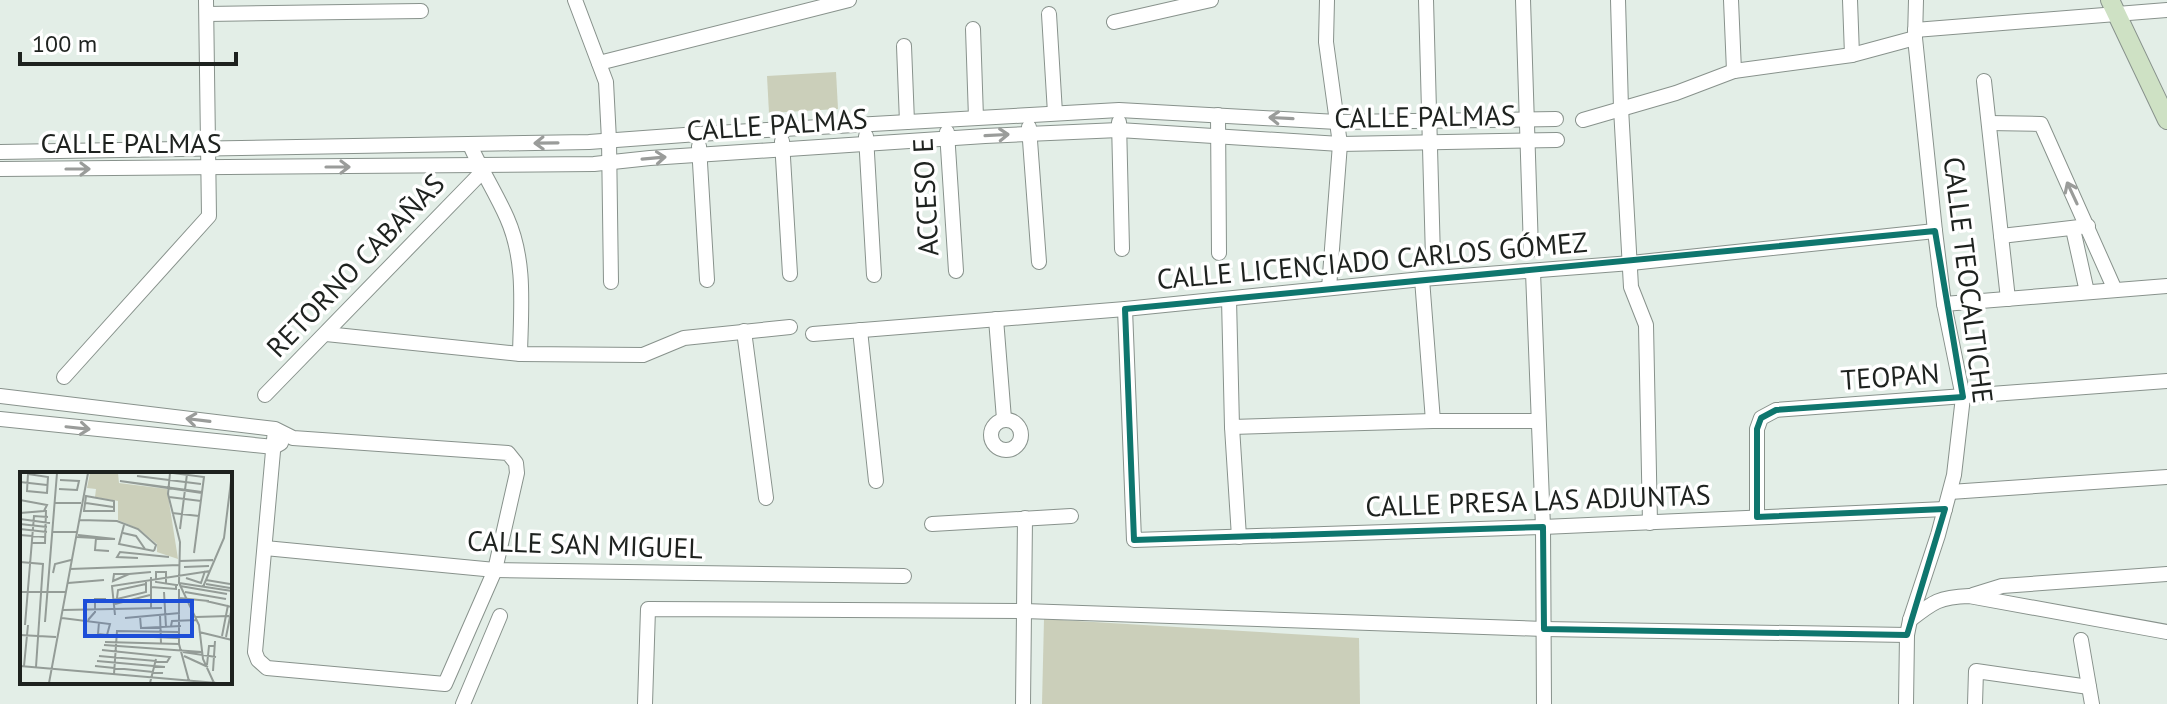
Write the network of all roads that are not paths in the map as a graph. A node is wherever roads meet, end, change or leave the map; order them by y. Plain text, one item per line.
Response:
1 (575, 0) edge
2 (849, 0) edge
3 (1211, 0) edge
4 (1327, 0) edge
5 (1426, 0) edge
6 (1523, 0) edge
7 (1618, 0) edge
8 (1731, 0) edge
9 (1850, 0) edge
10 (1916, 0) edge
11 (2113, 6) edge
12 (206, 7) edge
13 (2167, 10) edge
14 (421, 11) dead end
15 (1049, 14) dead end
16 (1114, 22) dead end
17 (973, 29) dead end
18 (1915, 34) junction
19 (904, 46) dead end
20 (1852, 55) junction
21 (599, 63) junction
22 (1734, 71) junction
23 (1984, 81) dead end
24 (1621, 108) junction
25 (1119, 110) junction
26 (1055, 113) junction
27 (2166, 114) edge
28 (1028, 115) junction
29 (1218, 115) junction
30 (976, 118) junction
31 (947, 119) junction
32 (1527, 119) junction
33 (1556, 119) dead end
34 (1429, 120) junction
35 (1583, 120) dead end
36 (907, 122) junction
37 (1337, 122) junction
38 (1989, 123) junction
39 (865, 124) junction
40 (782, 129) junction
41 (1119, 130) junction
42 (698, 134) junction
43 (1030, 134) junction
44 (1218, 136) junction
45 (948, 139) junction
46 (609, 140) junction
47 (1557, 140) dead end
48 (1528, 141) junction
49 (1430, 142) junction
50 (866, 144) junction
51 (1340, 144) junction
52 (470, 145) junction
53 (208, 147) junction
54 (783, 150) junction
55 (0, 152) edge
56 (699, 155) junction
57 (609, 163) junction
58 (209, 168) junction
59 (0, 169) edge
60 (481, 169) junction
61 (2081, 228) junction
62 (1935, 231) junction
63 (2001, 236) junction
64 (1122, 249) dead end
65 (1531, 250) dead end
66 (1219, 253) dead end
67 (1433, 258) dead end
68 (1039, 262) dead end
69 (1631, 263) junction
70 (956, 271) dead end
71 (1533, 272) junction
72 (790, 274) dead end
73 (874, 275) dead end
74 (1422, 279) junction
75 (707, 280) dead end
76 (611, 282) dead end
77 (2167, 286) edge
78 (1329, 288) junction
79 (2115, 290) junction
80 (2087, 292) junction
81 (1229, 299) junction
82 (2008, 299) junction
83 (1944, 304) junction
84 (1125, 309) junction
85 (996, 319) junction
86 (790, 327) dead end
87 (860, 330) junction
88 (744, 331) junction
89 (326, 334) junction
90 (813, 334) dead end
91 (520, 354) junction
92 (64, 377) dead end
93 (2167, 381) edge
94 (265, 395) dead end
95 (0, 396) edge
96 (1963, 397) junction
97 (45, 401) junction
98 (0, 419) edge
99 (1004, 419) dead end
100 (1433, 421) junction
101 (1537, 421) junction
102 (39, 424) junction
103 (1232, 427) junction
104 (275, 429) junction
105 (293, 438) junction
106 (274, 447) junction
107 (2167, 477) edge
108 (876, 481) dead end
109 (1950, 492) junction
110 (766, 498) dead end
111 (1945, 509) junction
112 (1071, 516) dead end
113 (1757, 517) junction
114 (1025, 518) junction
115 (1650, 523) junction
116 (932, 524) dead end
117 (1543, 527) junction
118 (1239, 537) junction
119 (265, 548) junction
120 (495, 570) junction
121 (2167, 574) edge
122 (904, 576) dead end
123 (1969, 596) junction
124 (1024, 611) junction
125 (500, 616) dead end
126 (1909, 627) junction
127 (1544, 629) junction
128 (2167, 632) edge
129 (2081, 640) dead end
130 (2089, 687) junction
131 (463, 704) edge
132 (645, 704) edge
133 (1023, 704) edge
134 (1544, 704) edge
135 (1906, 704) edge
136 (1975, 704) edge
137 (2092, 704) edge

1 - 21 street
2 - 21 street
3 - 16 street
4 - 37 street
5 - 34 street
6 - 32 street
7 - 24 street
8 - 22 street
9 - 20 street
10 - 18 street, CALLE TEOCALTICHE
11 - 13 street
11 - 18 street
11 - 27 street
12 - 14 street
12 - 53 street
15 - 26 street
17 - 30 street
18 - 20 street
18 - 62 street, CALLE TEOCALTICHE
19 - 36 street
20 - 22 street
21 - 46 street
22 - 24 street
23 - 38 street
24 - 35 street
24 - 69 street
25 - 26 street, CALLE PALMAS
25 - 29 street, CALLE PALMAS
25 - 41 street
26 - 28 street, CALLE PALMAS
28 - 30 street, CALLE PALMAS
28 - 43 street
37 -> 29 street, CALLE PALMAS
29 - 44 street
30 - 31 street, CALLE PALMAS
31 - 36 street, CALLE PALMAS
31 - 45 street, ACCESO E
32 - 33 street, CALLE PALMAS
32 - 34 street, CALLE PALMAS
32 - 48 street
34 - 37 street, CALLE PALMAS
34 - 49 street
36 - 39 street, CALLE PALMAS
37 - 51 street
61 -> 38 street
38 - 63 street
39 - 40 street, CALLE PALMAS
39 - 50 street
40 - 42 street, CALLE PALMAS
40 - 54 street
41 - 43 street, CALLE PALMAS
41 - 44 street, CALLE PALMAS
41 - 64 street
42 - 46 street, CALLE PALMAS
42 - 56 street
45 -> 43 street, CALLE PALMAS
43 - 68 street
44 - 51 street, CALLE PALMAS
44 - 66 street
45 - 50 street, CALLE PALMAS
45 - 70 street, ACCESO E
46 -> 52 street, CALLE PALMAS
46 - 57 street
47 - 48 street, CALLE PALMAS
48 - 49 street, CALLE PALMAS
48 - 65 street
49 - 51 street, CALLE PALMAS
49 - 67 street
50 - 54 street, CALLE PALMAS
50 - 73 street
51 - 78 street
52 - 53 street, CALLE PALMAS
52 - 60 street
53 - 55 street, CALLE PALMAS
53 - 58 street
54 - 56 street, CALLE PALMAS
54 - 72 street
57 -> 56 street, CALLE PALMAS
56 - 75 street
57 - 60 street, CALLE PALMAS
57 - 76 street
59 -> 58 street, CALLE PALMAS
58 -> 60 street, CALLE PALMAS
58 - 92 street
60 - 89 street, RETORNO CABAÑAS
60 - 91 street
61 - 63 street
61 - 79 street
61 - 80 street
62 - 69 street, CALLE LICENCIADO CARLOS GÓMEZ
62 - 83 street, CALLE TEOCALTICHE
63 - 82 street
69 - 71 street, CALLE LICENCIADO CARLOS GÓMEZ
69 - 115 street
71 - 74 street, CALLE LICENCIADO CARLOS GÓMEZ
71 - 101 street
74 - 78 street, CALLE LICENCIADO CARLOS GÓMEZ
74 - 100 street
77 - 79 street
78 - 81 street, CALLE LICENCIADO CARLOS GÓMEZ
79 - 80 street
80 - 82 street
81 - 84 street, CALLE LICENCIADO CARLOS GÓMEZ
81 - 103 street
82 - 83 street
83 - 96 street, CALLE TEOCALTICHE
84 - 85 street, CALLE LICENCIADO CARLOS GÓMEZ
84 - 118 street, CALLE PRESA LAS ADJUNTAS
85 - 87 street, CALLE LICENCIADO CARLOS GÓMEZ
85 - 99 street
86 - 88 street
87 - 90 street, CALLE LICENCIADO CARLOS GÓMEZ
87 - 108 street
88 - 91 street
88 - 110 street
89 - 91 street
89 - 94 street, RETORNO CABAÑAS
93 - 96 street, TEOPAN
95 - 97 street
96 - 109 street, CALLE TEOCALTICHE
96 - 113 street, TEOPAN
97 - 102 street
104 -> 97 street
98 - 102 street
100 - 101 street
100 - 103 street
101 - 117 street
102 -> 106 street
103 - 118 street
104 - 105 street
104 - 106 street
105 - 106 street
105 - 120 street
106 - 119 street
107 - 109 street
109 - 111 street, CALLE TEOCALTICHE
111 - 113 street, CALLE PRESA LAS ADJUNTAS
111 - 126 street, CALLE TEOCALTICHE
112 - 114 street
113 - 115 street, CALLE PRESA LAS ADJUNTAS
114 - 116 street
114 - 124 street
115 - 117 street, CALLE PRESA LAS ADJUNTAS
117 - 118 street, CALLE PRESA LAS ADJUNTAS
117 - 127 street
119 - 120 street, CALLE SAN MIGUEL
119 - 120 street
120 - 122 street, CALLE SAN MIGUEL
121 - 123 street
123 - 126 street
123 - 128 street
124 - 127 street
124 - 132 street
124 - 133 street
125 - 131 street
126 - 127 street
126 - 135 street, CALLE TEOCALTICHE
127 - 134 street
129 - 130 street
130 - 136 street
130 - 137 street

